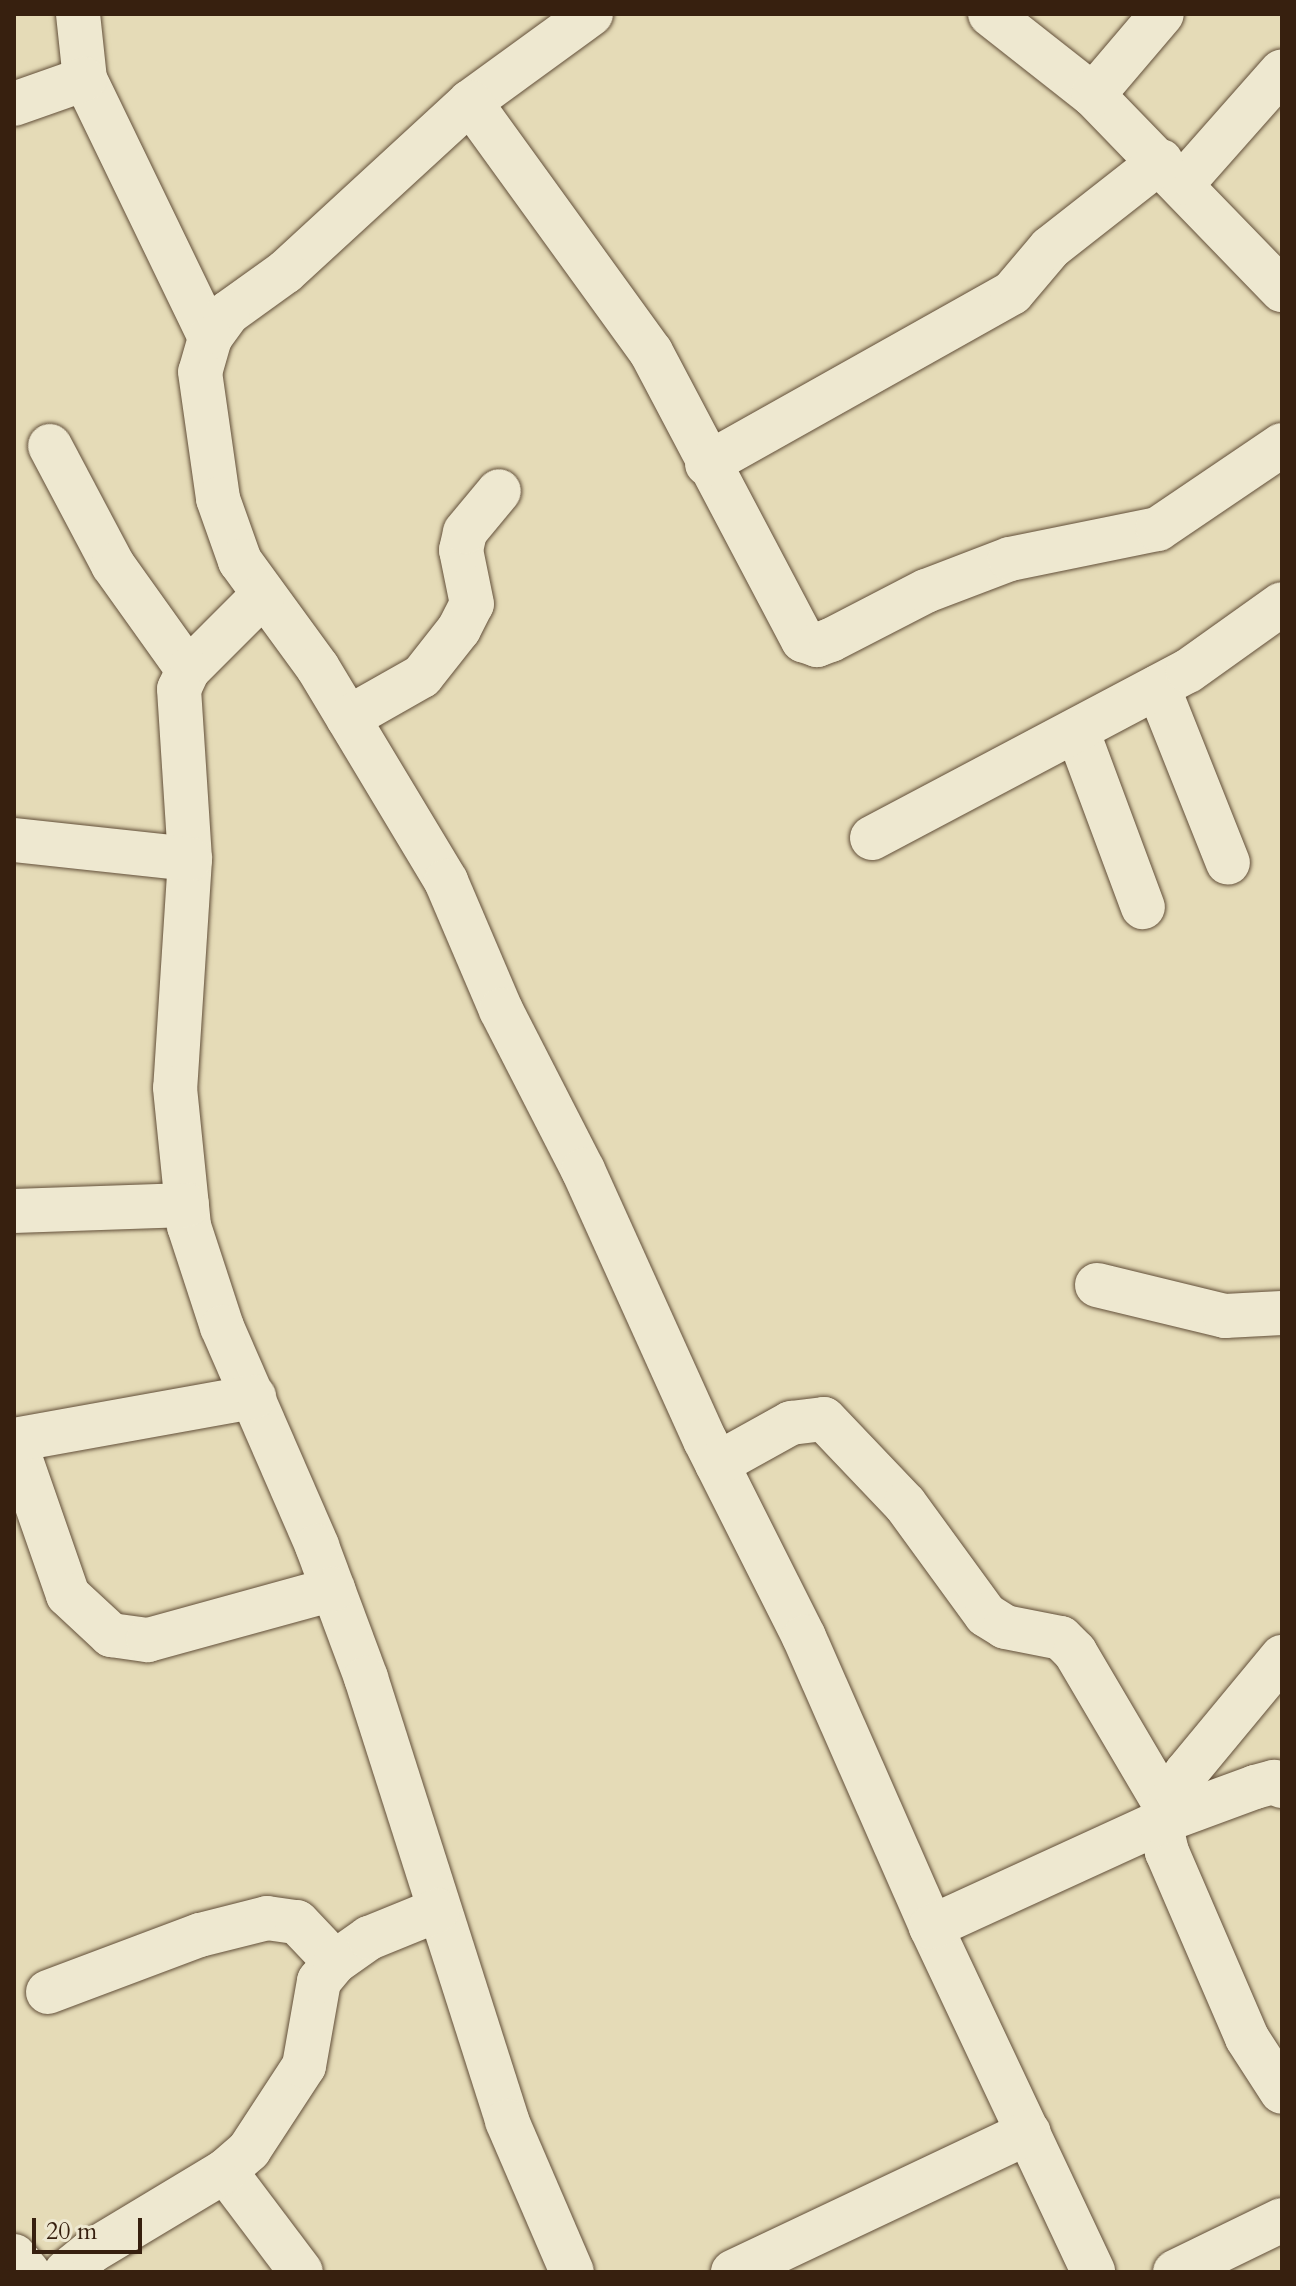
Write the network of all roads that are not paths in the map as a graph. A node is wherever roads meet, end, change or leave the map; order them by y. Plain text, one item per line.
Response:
1 (78, 14) edge
2 (591, 14) edge
3 (990, 14) edge
4 (1162, 14) edge
5 (1282, 71) edge
6 (85, 79) junction
7 (1093, 95) junction
8 (470, 102) junction
9 (14, 104) edge
10 (1172, 172) junction
11 (1280, 282) edge
12 (210, 338) junction
13 (1282, 445) edge
14 (50, 446) dead end
15 (707, 464) junction
16 (499, 491) dead end
17 (263, 595) junction
18 (1282, 604) edge
19 (188, 670) junction
20 (1158, 687) junction
21 (348, 718) junction
22 (1077, 730) junction
23 (872, 838) dead end
24 (14, 840) edge
25 (190, 859) junction
26 (1228, 863) dead end
27 (1143, 907) dead end
28 (187, 1205) junction
29 (14, 1211) edge
30 (1097, 1285) dead end
31 (1282, 1313) edge
32 (254, 1397) junction
33 (14, 1440) edge
34 (717, 1464) junction
35 (333, 1589) junction
36 (1282, 1657) edge
37 (1282, 1786) edge
38 (1163, 1814) junction
39 (438, 1910) junction
40 (931, 1927) junction
41 (335, 1962) junction
42 (48, 1992) dead end
43 (1282, 2092) edge
44 (1029, 2132) junction
45 (225, 2171) junction
46 (1282, 2220) edge
47 (14, 2256) edge
48 (28, 2272) edge
49 (66, 2272) edge
50 (301, 2272) edge
51 (572, 2272) edge
52 (733, 2272) edge
53 (1093, 2272) edge
54 (1175, 2272) edge

1 - 6 street
2 - 8 street
3 - 7 street
4 - 7 street
5 - 10 street
6 - 9 street
6 - 12 street
7 - 10 street
8 - 12 street
8 - 15 street
10 - 11 street
10 - 15 street
12 - 17 street
13 - 15 street
14 - 19 street
16 - 21 street
17 - 19 street
17 - 21 street
18 - 20 street
19 - 25 street
20 - 22 street
20 - 26 street
21 - 34 street
22 - 23 street
22 - 27 street
24 - 25 street
25 - 28 street
28 - 29 street
28 - 32 street
30 - 31 street
32 - 33 street
32 - 35 street
33 - 35 street
34 - 38 street
34 - 40 street
35 - 39 street
36 - 38 street
37 - 38 street
38 - 40 street
38 - 43 street
39 - 41 street
39 - 51 street
40 - 44 street
41 - 42 street
41 - 45 street
44 - 52 street
44 - 53 street
45 - 49 street
45 - 50 street
46 - 54 street
47 - 48 street

